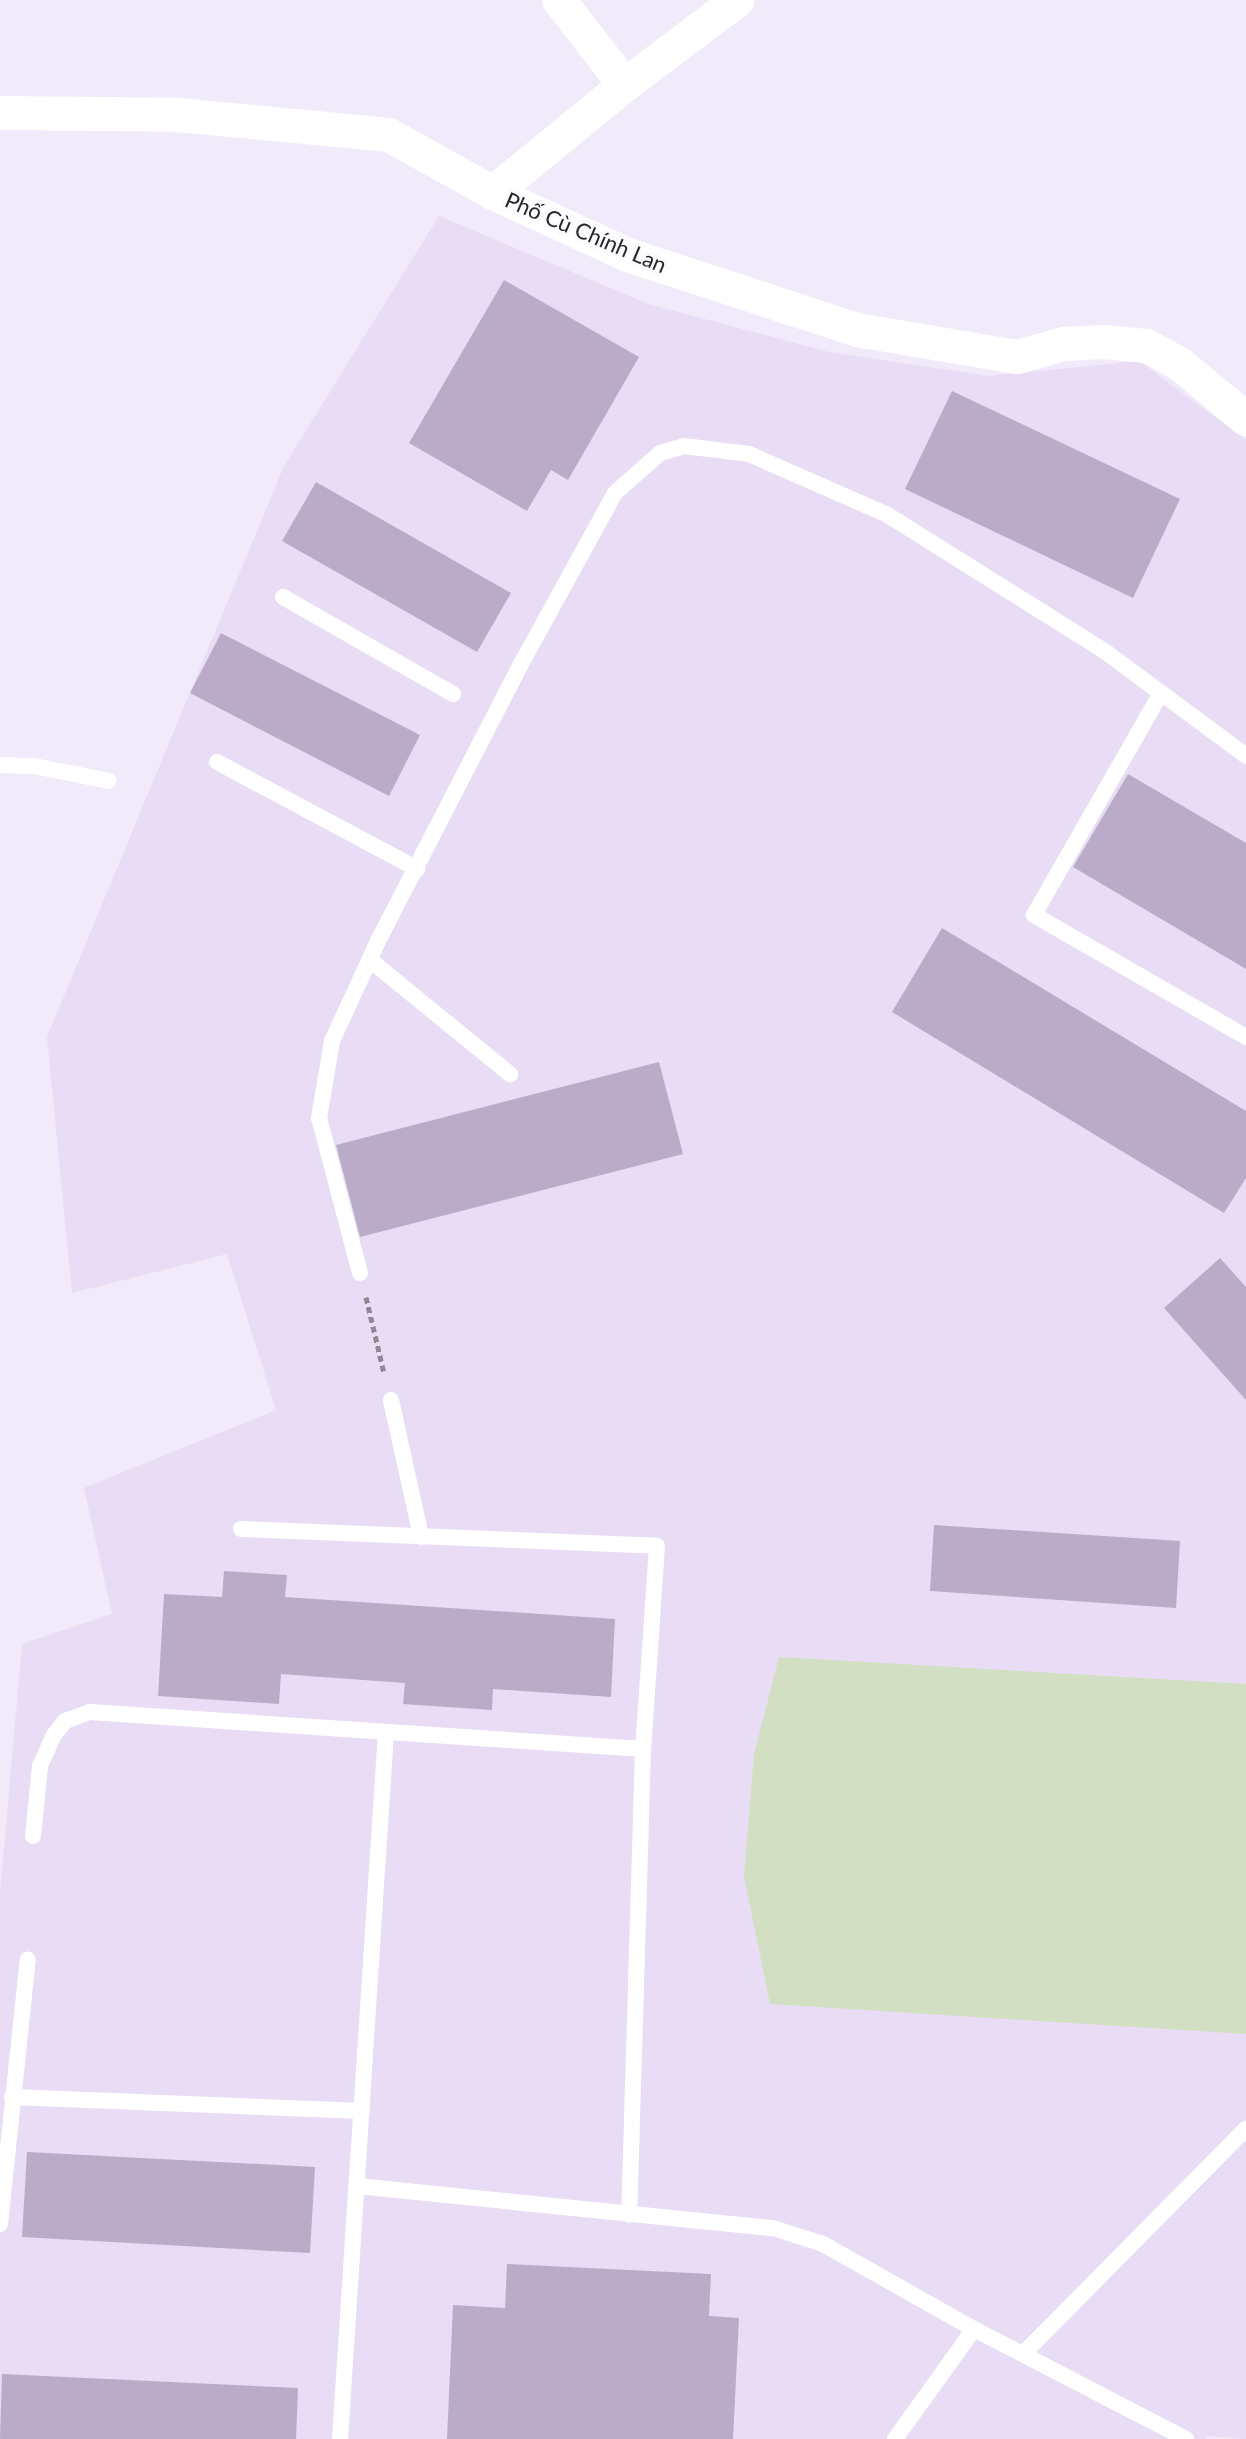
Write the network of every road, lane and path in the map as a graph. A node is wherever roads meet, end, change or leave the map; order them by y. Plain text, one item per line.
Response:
1 (559, 0) edge
2 (738, 0) edge
3 (625, 85) junction
4 (0, 113) edge
5 (493, 193) junction
6 (1246, 419) edge
7 (283, 597) dead end
8 (1161, 693) junction
9 (453, 694) dead end
10 (1246, 756) edge
11 (217, 762) dead end
12 (0, 765) edge
13 (109, 781) dead end
14 (417, 869) junction
15 (370, 960) junction
16 (1246, 1037) edge
17 (510, 1074) dead end
18 (360, 1273) joint
19 (391, 1400) joint
20 (241, 1529) dead end
21 (421, 1537) junction
22 (386, 1732) junction
23 (643, 1749) junction
24 (33, 1836) dead end
25 (28, 1959) dead end
26 (12, 2097) junction
27 (362, 2111) junction
28 (1246, 2129) edge
29 (357, 2186) junction
30 (629, 2215) junction
31 (0, 2224) edge
32 (974, 2329) junction
33 (1023, 2354) junction
34 (340, 2439) edge
35 (895, 2439) edge
36 (1186, 2439) edge

1 - 3 street
2 - 3 street
3 - 5 street
4 - 5 street, Phố Cù Chính Lan
5 - 6 street, Phố Cù Chính Lan
7 - 9 lane
8 - 10 lane
8 - 14 lane
8 - 16 lane
11 - 14 lane
12 - 13 lane
14 - 15 lane
15 - 17 lane
15 - 18 lane
18 - 19 path
19 - 21 lane
20 - 21 lane
21 - 23 lane
22 - 23 lane
22 - 24 lane
22 - 27 lane
23 - 30 lane
25 - 26 lane
26 - 27 lane
26 - 31 lane
27 - 29 lane
28 - 33 lane
29 - 30 lane
29 - 34 lane
30 - 32 lane
32 - 33 lane
32 - 35 lane
33 - 36 lane

